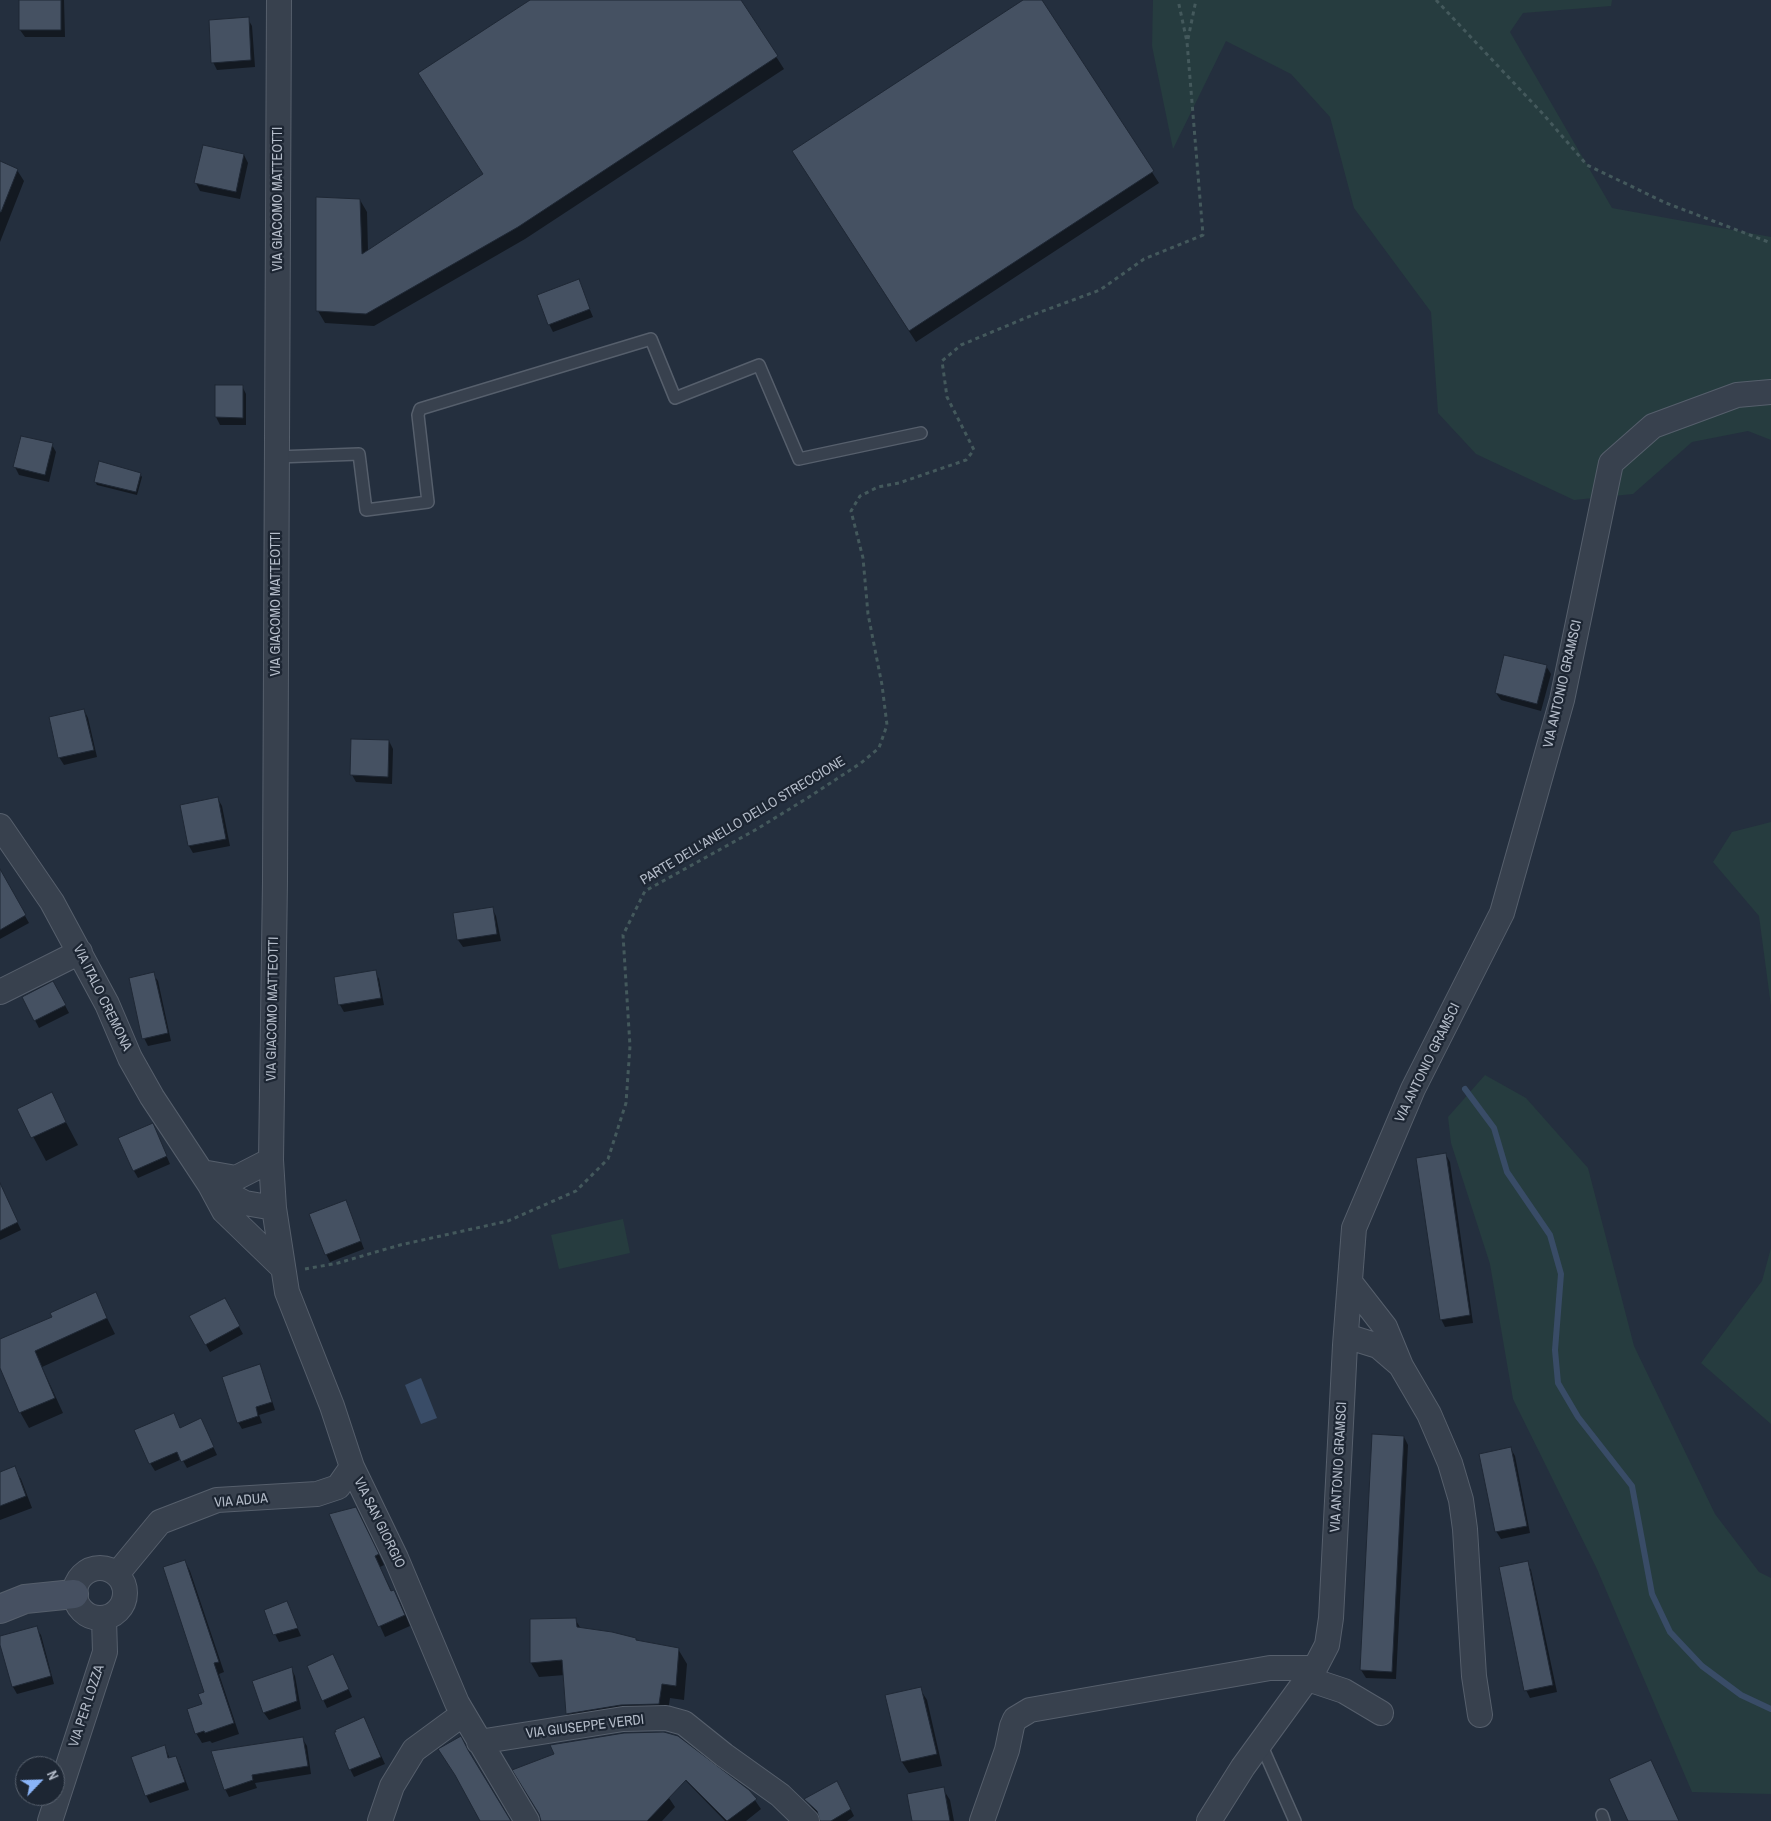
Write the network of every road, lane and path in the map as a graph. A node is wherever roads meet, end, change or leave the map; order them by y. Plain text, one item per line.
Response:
1 (279, 0) edge
2 (1178, 0) edge
3 (1196, 0) edge
4 (1436, 0) edge
5 (1187, 42) junction
6 (1771, 243) edge
7 (1771, 392) edge
8 (921, 433) dead end
9 (277, 457) junction
10 (0, 826) edge
11 (80, 952) junction
12 (0, 992) edge
13 (271, 1160) junction
14 (206, 1178) junction
15 (274, 1208) junction
16 (292, 1268) junction
17 (1350, 1282) junction
18 (1346, 1336) junction
19 (1401, 1366) junction
20 (352, 1467) junction
21 (117, 1574) junction
22 (74, 1594) junction
23 (0, 1608) edge
24 (104, 1619) junction
25 (1312, 1673) junction
26 (1381, 1713) dead end
27 (463, 1714) junction
28 (1480, 1715) dead end
29 (479, 1742) junction
30 (1261, 1744) junction
31 (50, 1821) edge
32 (380, 1821) edge
33 (527, 1821) edge
34 (806, 1821) edge
35 (982, 1821) edge
36 (1209, 1821) edge
37 (1295, 1821) edge

1 - 9 street, VIA GIACOMO MATTEOTTI
2 - 5 path, PARTE DELL'ANELLO DELLO STRECCIONE
3 - 5 path, PARTE DELL'ANELLO DELLO STRECCIONE
4 - 6 path
5 - 16 path, PARTE DELL'ANELLO DELLO STRECCIONE
7 - 17 street, VIA ANTONIO GRAMSCI
8 - 9 lane
9 - 13 street, VIA GIACOMO MATTEOTTI
10 - 11 street, VIA ITALO CREMONA
11 - 12 street
11 - 14 street, VIA ITALO CREMONA
13 - 14 street
13 - 15 street, VIA GIACOMO MATTEOTTI
14 - 15 street
14 - 16 street, VIA ITALO CREMONA
15 - 16 street, VIA SAN GIORGIO
16 - 20 street, VIA SAN GIORGIO
17 - 18 street, VIA ANTONIO GRAMSCI
17 - 19 street
18 - 19 street
18 - 25 street, VIA ANTONIO GRAMSCI
19 - 28 street
20 - 21 street, VIA ADUA
20 - 27 street, VIA SAN GIORGIO
21 - 22 street
21 - 24 street
22 - 23 street
22 - 24 street
24 - 31 street, VIA PER LOZZA
25 - 26 street
25 - 30 street, VIA ANTONIO GRAMSCI
25 - 35 street
27 - 29 street, VIA SAN GIORGIO
27 - 32 street
29 - 33 street, VIA SAN GIORGIO
29 - 34 street, VIA GIUSEPPE VERDI
30 - 36 street, VIA ANTONIO GRAMSCI
30 - 37 lane

